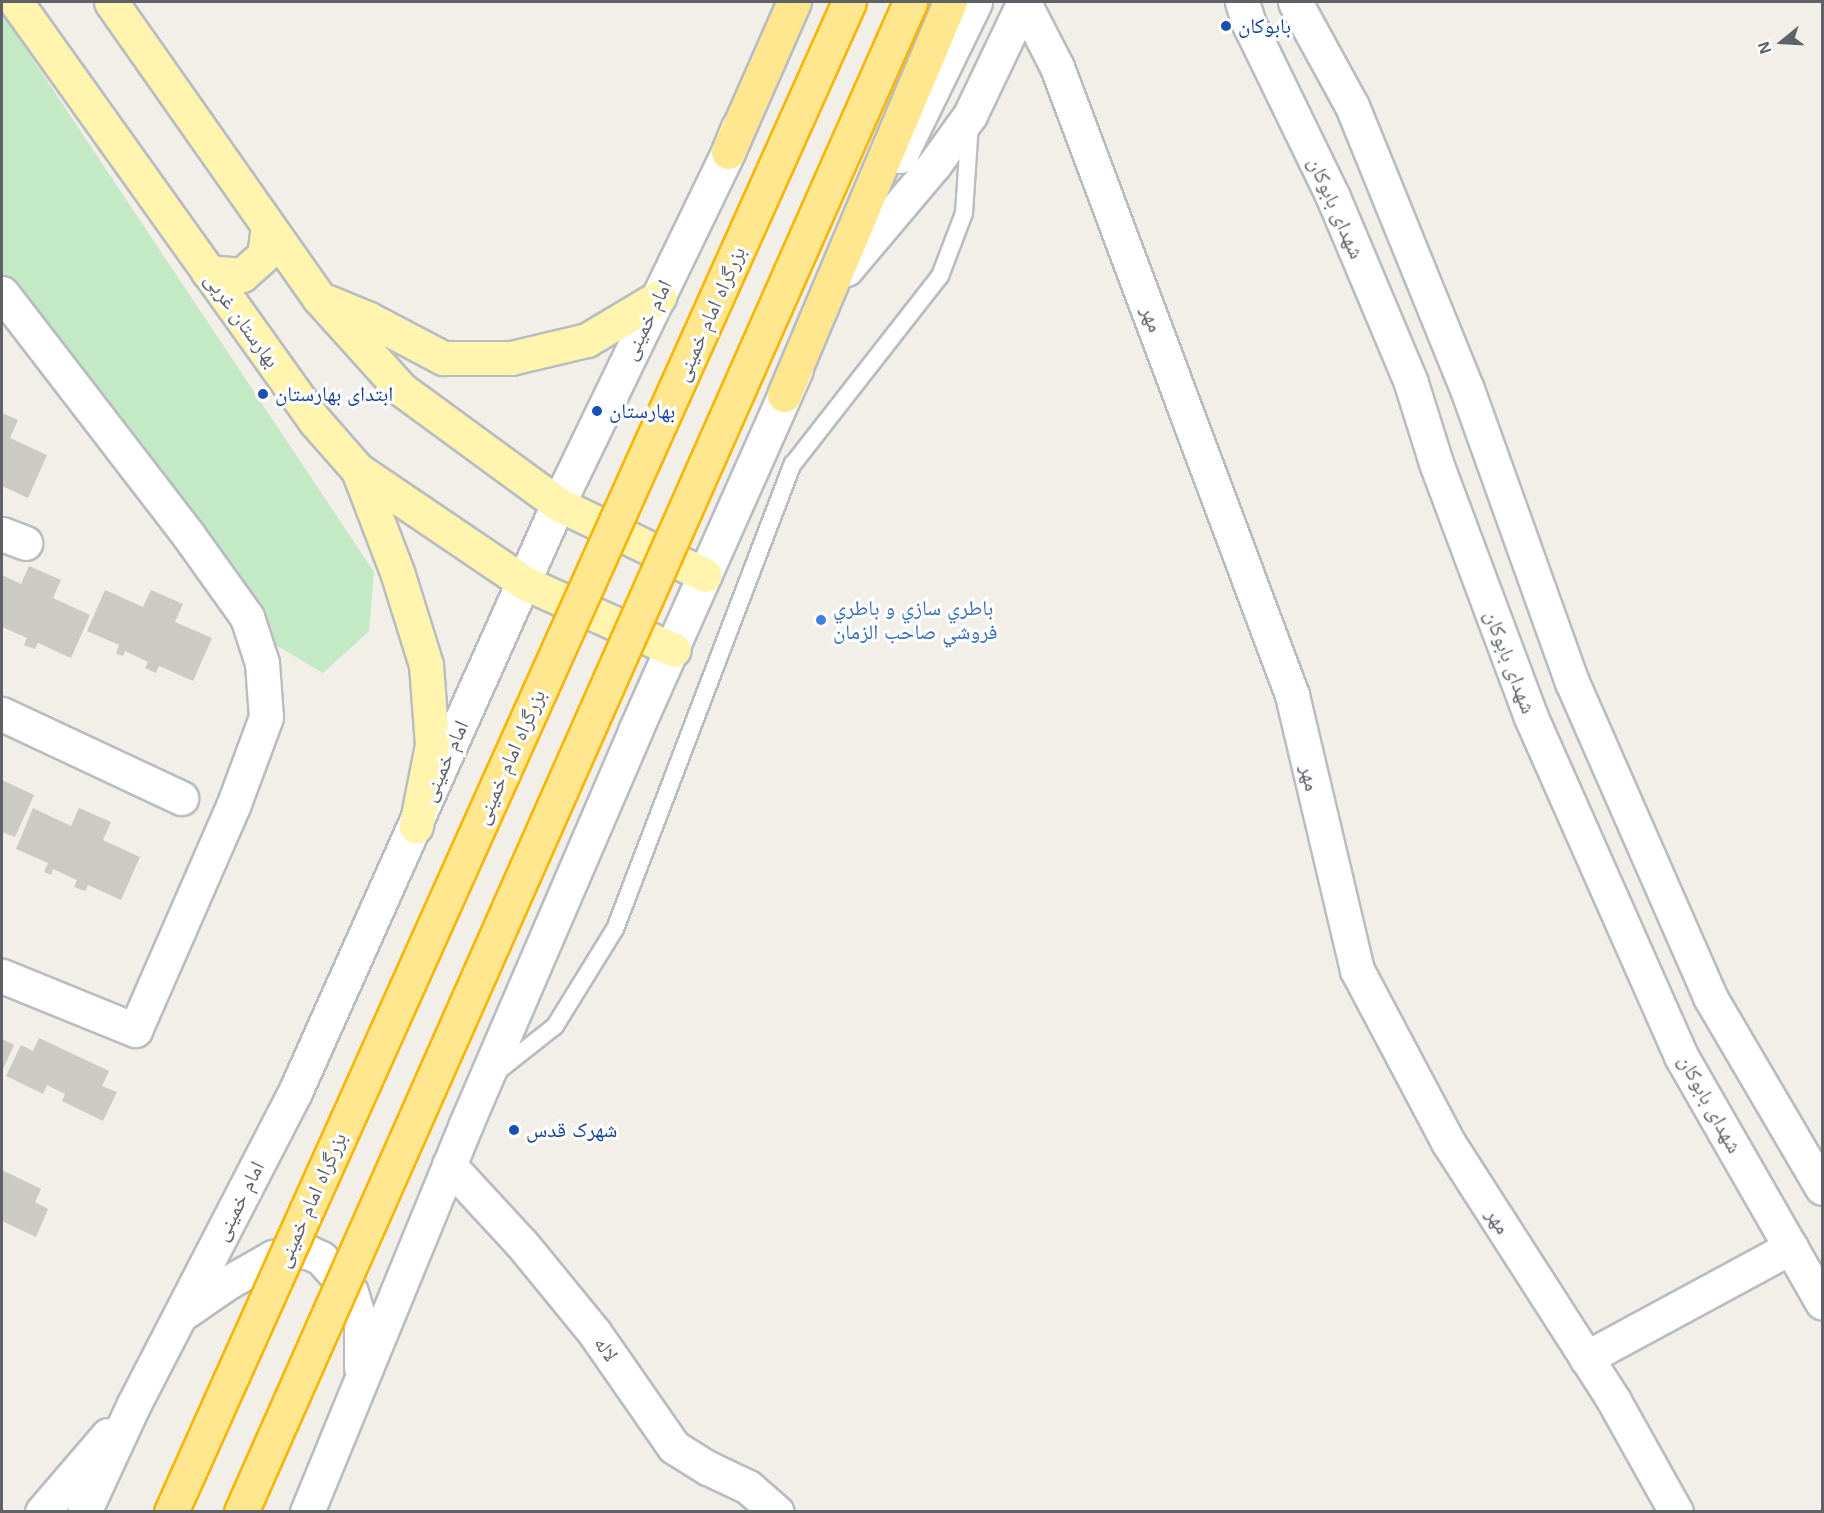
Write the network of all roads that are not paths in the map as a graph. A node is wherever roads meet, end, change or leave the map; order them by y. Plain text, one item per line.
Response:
1 (16, 2) edge
2 (111, 2) edge
3 (784, 2) edge
4 (794, 2) edge
5 (849, 2) edge
6 (910, 2) edge
7 (950, 2) edge
8 (975, 2) edge
9 (1024, 2) edge
10 (1242, 2) edge
11 (1295, 2) edge
12 (970, 116) junction
13 (728, 152) junction
14 (268, 226) junction
15 (846, 269) junction
16 (208, 272) junction
17 (2, 292) edge
18 (659, 297) junction
19 (319, 298) junction
20 (784, 395) junction
21 (358, 470) junction
22 (558, 504) junction
23 (705, 575) junction
24 (525, 583) junction
25 (674, 650) junction
26 (2, 714) edge
27 (182, 798) dead end
28 (416, 826) junction
29 (2, 976) edge
30 (483, 1083) junction
31 (448, 1165) junction
32 (1822, 1188) edge
33 (1791, 1247) junction
34 (1822, 1302) edge
35 (182, 1314) junction
36 (1586, 1358) junction
37 (360, 1380) junction
38 (134, 1404) junction
39 (42, 1512) edge
40 (84, 1512) edge
41 (171, 1512) edge
42 (241, 1512) edge
43 (307, 1512) edge
44 (777, 1512) edge
45 (1676, 1512) edge

1 - 16 main road, بهارستان غربی
2 - 14 main road
3 - 13 street, امام خمینی
4 - 13 highway
5 - 41 highway, بزرگراه امام خمینی, bridge
6 - 42 highway, bridge
7 - 20 highway
8 - 15 street
9 - 12 street
9 - 36 street, مهر
10 - 33 street, شهدای بابوکان
11 - 32 street
12 - 15 street
12 - 30 lane
13 - 18 street, امام خمینی
14 - 16 main road
14 - 19 main road
15 - 20 street
16 - 21 main road, بهارستان غربی
17 - 29 street
18 - 19 main road
18 - 22 street, امام خمینی
19 - 22 main road
20 - 23 street
21 - 24 main road, بهارستان غربی
21 - 28 main road
22 - 23 main road
22 - 24 street, امام خمینی
23 - 25 street
24 - 25 main road, بهارستان غربی
24 - 28 street, امام خمینی
25 - 30 street
26 - 27 street
28 - 35 street, امام خمینی
30 - 31 street
31 - 37 street
31 - 44 street, لاله
33 - 34 street, شهدای بابوکان
33 - 36 street
35 - 37 street
35 - 38 street, امام خمینی
36 - 45 street, مهر
37 - 43 street
38 - 39 street
38 - 40 street, امام خمینی

